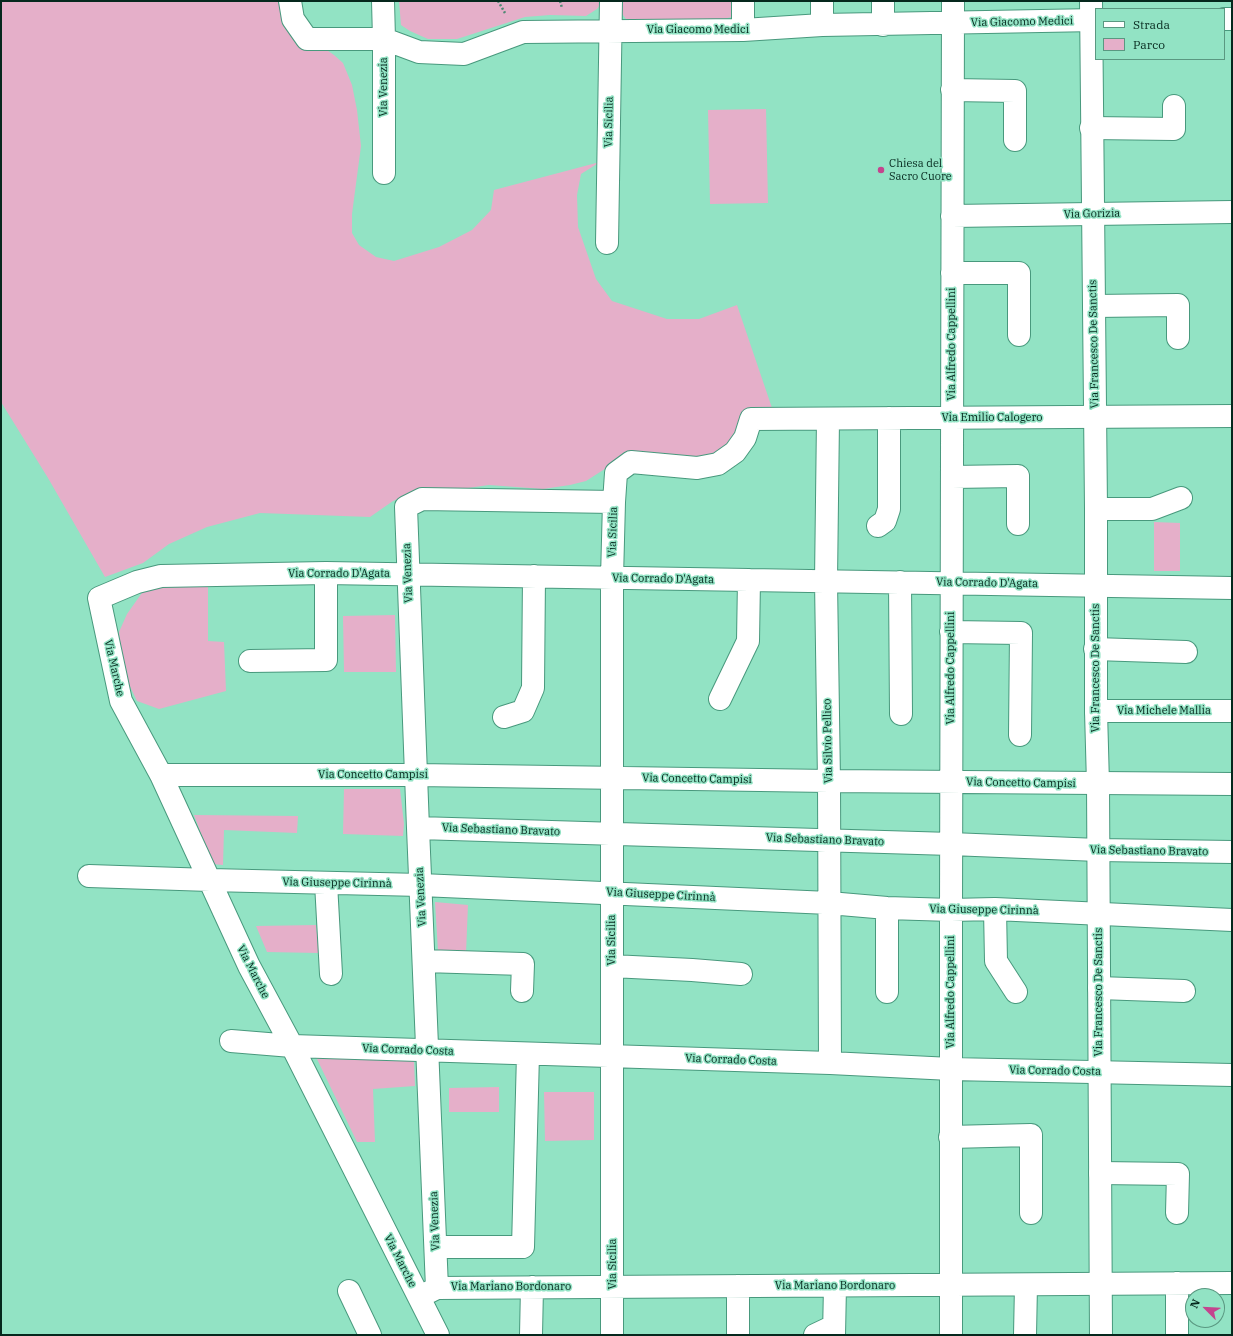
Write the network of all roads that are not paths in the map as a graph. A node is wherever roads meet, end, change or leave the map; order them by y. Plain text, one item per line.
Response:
1 (290, 1) edge
2 (383, 1) edge
3 (611, 1) edge
4 (743, 1) edge
5 (822, 1) edge
6 (883, 1) edge
7 (953, 1) edge
8 (1093, 14) edge
9 (952, 23) junction
10 (822, 25) junction
11 (883, 25) junction
12 (611, 30) junction
13 (743, 30) junction
14 (384, 39) junction
15 (952, 90) junction
16 (1174, 106) dead end
17 (1091, 128) junction
18 (1015, 140) dead end
19 (384, 172) dead end
20 (1232, 212) edge
21 (1092, 214) junction
22 (952, 216) junction
23 (607, 242) dead end
24 (952, 273) junction
25 (1094, 306) junction
26 (1019, 335) dead end
27 (1178, 338) dead end
28 (1232, 416) edge
29 (1095, 417) junction
30 (889, 418) junction
31 (952, 418) junction
32 (828, 419) junction
33 (616, 472) joint
34 (952, 477) junction
35 (1181, 498) dead end
36 (614, 502) junction
37 (1096, 509) junction
38 (1018, 524) dead end
39 (878, 526) dead end
40 (326, 573) junction
41 (408, 574) junction
42 (534, 576) junction
43 (612, 578) junction
44 (749, 580) junction
45 (826, 581) junction
46 (900, 582) junction
47 (952, 583) junction
48 (1096, 585) junction
49 (1232, 588) edge
50 (98, 598) joint
51 (951, 632) junction
52 (1096, 649) junction
53 (1186, 652) dead end
54 (250, 661) dead end
55 (720, 699) dead end
56 (1096, 710) junction
57 (1232, 711) edge
58 (901, 714) dead end
59 (504, 717) dead end
60 (1020, 735) dead end
61 (161, 775) junction
62 (417, 775) junction
63 (613, 778) junction
64 (829, 781) junction
65 (951, 782) junction
66 (1098, 784) junction
67 (1232, 784) edge
68 (418, 828) junction
69 (612, 834) junction
70 (829, 840) junction
71 (951, 844) junction
72 (1098, 850) junction
73 (1232, 852) edge
74 (89, 876) dead end
75 (210, 880) junction
76 (326, 882) junction
77 (421, 885) junction
78 (612, 893) junction
79 (830, 903) junction
80 (887, 908) junction
81 (995, 909) junction
82 (951, 910) junction
83 (1098, 913) junction
84 (1232, 920) edge
85 (424, 961) junction
86 (612, 966) junction
87 (331, 974) dead end
88 (741, 974) dead end
89 (1099, 988) junction
90 (522, 991) dead end
91 (1184, 991) dead end
92 (887, 992) dead end
93 (1016, 992) dead end
94 (231, 1041) dead end
95 (292, 1046) junction
96 (428, 1050) junction
97 (528, 1054) junction
98 (612, 1057) junction
99 (830, 1063) junction
100 (950, 1069) junction
101 (1099, 1072) junction
102 (1232, 1075) edge
103 (950, 1136) junction
104 (1100, 1174) junction
105 (1031, 1213) dead end
106 (1177, 1213) dead end
107 (436, 1247) junction
108 (1178, 1283) junction
109 (1232, 1283) edge
110 (1100, 1284) junction
111 (1026, 1285) junction
112 (738, 1286) junction
113 (835, 1286) junction
114 (951, 1286) junction
115 (532, 1287) junction
116 (613, 1287) junction
117 (349, 1291) dead end
118 (428, 1292) junction
119 (828, 1332) edge
120 (370, 1335) edge
121 (438, 1335) edge
122 (532, 1335) edge
123 (612, 1335) edge
124 (738, 1335) edge
125 (951, 1335) edge
126 (1025, 1335) edge
127 (1101, 1335) edge
128 (1177, 1335) edge

1 - 14 street, Via Giacomo Medici
2 - 14 street, Via Venezia
3 - 12 street, Via Sicilia
4 - 13 street
5 - 10 street
6 - 11 street
7 - 9 street, Via Alfredo Cappellini
8 - 9 street, Via Giacomo Medici
8 - 17 street, Via Francesco De Sanctis
9 - 11 street, Via Giacomo Medici
9 - 15 street, Via Alfredo Cappellini
10 - 11 street, Via Giacomo Medici
10 - 13 street, Via Giacomo Medici
12 - 13 street, Via Giacomo Medici
12 - 14 street, Via Giacomo Medici
12 - 23 street, Via Sicilia
14 - 19 street, Via Venezia
15 - 18 street
15 - 22 street, Via Alfredo Cappellini
16 - 17 street
17 - 21 street, Via Francesco De Sanctis
20 - 21 street, Via Gorizia
21 - 22 street, Via Gorizia
21 - 25 street, Via Francesco De Sanctis
22 - 24 street, Via Alfredo Cappellini
24 - 26 street
24 - 31 street, Via Alfredo Cappellini
25 - 27 street
25 - 29 street, Via Francesco De Sanctis
28 - 29 street, Via Emilio Calogero
29 - 31 street, Via Emilio Calogero
29 - 37 street, Via Francesco De Sanctis
30 - 31 street, Via Emilio Calogero
30 - 32 street, Via Emilio Calogero
30 - 39 street
31 - 34 street, Via Alfredo Cappellini
32 - 33 street, Via Emilio Calogero
32 - 45 street, Via Silvio Pellico
33 - 36 street, Via Sicilia
34 - 38 street
34 - 47 street, Via Alfredo Cappellini
35 - 37 street
36 - 41 street, Via Venezia
36 - 43 street, Via Sicilia
37 - 48 street, Via Francesco De Sanctis
40 - 41 street, Via Corrado D'Agata
40 - 50 street, Via Corrado D'Agata
40 - 54 street
41 - 42 street, Via Corrado D'Agata
41 - 62 street, Via Venezia
42 - 43 street, Via Corrado D'Agata
42 - 59 street
43 - 44 street, Via Corrado D'Agata
43 - 63 street, Via Sicilia
44 - 45 street, Via Corrado D'Agata
44 - 55 street
45 - 46 street, Via Corrado D'Agata
45 - 64 street, Via Silvio Pellico
46 - 47 street, Via Corrado D'Agata
46 - 58 street
47 - 48 street, Via Corrado D'Agata
47 - 51 street, Via Alfredo Cappellini
48 - 49 street, Via Corrado D'Agata
48 - 52 street, Via Francesco De Sanctis
50 - 61 street, Via Marche
51 - 60 street
51 - 65 street, Via Alfredo Cappellini
52 - 53 street
52 - 56 street, Via Francesco De Sanctis
56 - 57 street, Via Michele Mallia
56 - 66 street, Via Francesco De Sanctis
61 - 62 street, Via Concetto Campisi
61 - 75 street, Via Marche
62 - 63 street, Via Concetto Campisi
62 - 68 street, Via Venezia
63 - 64 street, Via Concetto Campisi
63 - 69 street, Via Sicilia
64 - 65 street, Via Concetto Campisi
64 - 70 street, Via Silvio Pellico
65 - 66 street, Via Concetto Campisi
65 - 71 street, Via Alfredo Cappellini
66 - 67 street, Via Concetto Campisi
66 - 72 street, Via Francesco De Sanctis
68 - 69 street, Via Sebastiano Bravato
68 - 77 street, Via Venezia
69 - 70 street, Via Sebastiano Bravato
69 - 78 street, Via Sicilia
70 - 71 street, Via Sebastiano Bravato
70 - 79 street, Via Silvio Pellico
71 - 72 street, Via Sebastiano Bravato
71 - 82 street, Via Alfredo Cappellini
72 - 73 street, Via Sebastiano Bravato
72 - 83 street, Via Francesco De Sanctis
74 - 75 street, Via Giuseppe Cirinnà
75 - 76 street, Via Giuseppe Cirinnà
75 - 95 street, Via Marche
76 - 77 street, Via Giuseppe Cirinnà
76 - 87 street
77 - 78 street, Via Giuseppe Cirinnà
77 - 85 street, Via Venezia
78 - 79 street, Via Giuseppe Cirinnà
78 - 86 street, Via Sicilia
79 - 80 street, Via Giuseppe Cirinnà
79 - 99 street, Via Silvio Pellico
80 - 82 street, Via Giuseppe Cirinnà
80 - 92 street
81 - 82 street, Via Giuseppe Cirinnà
81 - 83 street, Via Giuseppe Cirinnà
81 - 93 street
82 - 100 street, Via Alfredo Cappellini
83 - 84 street, Via Giuseppe Cirinnà
83 - 89 street, Via Francesco De Sanctis
85 - 90 street
85 - 96 street, Via Venezia
86 - 88 street
86 - 98 street, Via Sicilia
89 - 91 street
89 - 101 street, Via Francesco De Sanctis
94 - 95 street, Via Corrado Costa
95 - 96 street, Via Corrado Costa
95 - 118 street, Via Marche
96 - 97 street, Via Corrado Costa
96 - 107 street, Via Venezia
97 - 98 street, Via Corrado Costa
97 - 107 street
98 - 99 street, Via Corrado Costa
98 - 116 street, Via Sicilia
99 - 100 street, Via Corrado Costa
100 - 101 street, Via Corrado Costa
100 - 103 street, Via Alfredo Cappellini
101 - 102 street, Via Corrado Costa
101 - 104 street, Via Francesco De Sanctis
103 - 105 street
103 - 114 street, Via Alfredo Cappellini
104 - 106 street
104 - 110 street, Via Francesco De Sanctis
107 - 118 street, Via Venezia
108 - 109 street, Via Mariano Bordonaro
108 - 110 street, Via Mariano Bordonaro
108 - 128 street
110 - 111 street, Via Mariano Bordonaro
110 - 127 street, Via Francesco De Sanctis
111 - 114 street, Via Mariano Bordonaro
111 - 126 street
112 - 113 street, Via Mariano Bordonaro
112 - 116 street, Via Mariano Bordonaro
112 - 124 street
113 - 114 street, Via Mariano Bordonaro
113 - 119 street
114 - 125 street, Via Alfredo Cappellini
115 - 116 street, Via Mariano Bordonaro
115 - 118 street, Via Mariano Bordonaro
115 - 122 street
116 - 123 street, Via Sicilia
117 - 120 street
118 - 121 street, Via Marche

